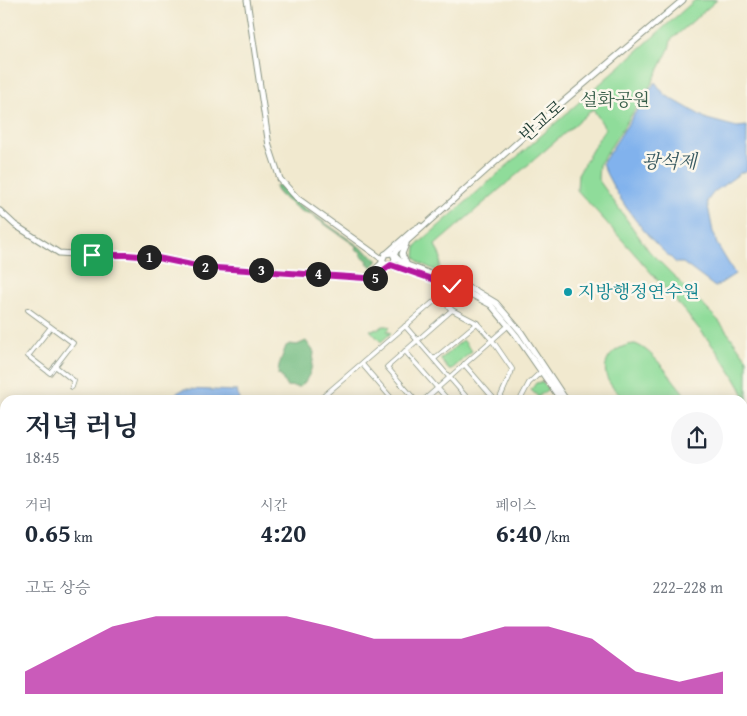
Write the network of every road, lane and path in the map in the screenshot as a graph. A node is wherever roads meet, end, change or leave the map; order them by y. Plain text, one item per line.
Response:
1 (247, 0) edge
2 (683, 0) edge
3 (0, 211) edge
4 (425, 224) junction
5 (352, 237) junction
6 (408, 241) junction
7 (387, 253) junction
8 (395, 257) junction
9 (382, 261) junction
10 (406, 263) junction
11 (390, 265) junction
12 (375, 270) junction
13 (365, 278) junction
14 (376, 278) junction
15 (435, 279) junction
16 (452, 286) junction
17 (440, 295) junction
18 (448, 306) dead end
19 (28, 310) dead end
20 (452, 310) junction
21 (477, 323) junction
22 (509, 325) junction
23 (50, 326) junction
24 (406, 326) junction
25 (418, 340) junction
26 (492, 340) junction
27 (405, 351) junction
28 (434, 360) junction
29 (362, 364) junction
30 (464, 364) junction
31 (55, 366) junction
32 (543, 370) junction
33 (450, 377) junction
34 (72, 387) dead end
35 (438, 388) junction
36 (325, 395) edge
37 (389, 395) edge
38 (412, 395) edge
39 (430, 395) edge
40 (444, 395) edge
41 (465, 395) edge
42 (491, 395) edge
43 (501, 395) edge
44 (523, 395) edge
45 (558, 395) edge
46 (562, 395) edge

1 - 5 street
2 - 4 street, 반교로
3 - 13 street
4 - 6 street, 반교로
4 - 7 street, 반교로
5 - 7 street
5 - 9 street
6 - 8 street, 반교로
6 - 10 street
7 - 8 street
7 - 9 street
8 - 10 street
8 - 11 street
9 - 11 street
9 - 12 street
10 - 32 street
11 - 14 street
11 - 15 street
12 - 13 street
12 - 14 street
13 - 14 street
15 - 16 street
15 - 17 street
16 - 17 street
16 - 22 street
17 - 24 street
18 - 20 street
19 - 23 street
20 - 21 street
20 - 25 street
21 - 26 street
21 - 28 street
22 - 26 street
22 - 32 street
23 - 31 street
23 - 31 street
24 - 25 street
24 - 29 street
25 - 27 street
25 - 28 street
26 - 30 street
26 - 43 street
27 - 35 street
27 - 38 street
28 - 33 street
29 - 36 street
29 - 37 street
30 - 33 street
30 - 42 street
31 - 34 street
32 - 44 street
32 - 45 street
32 - 46 street
33 - 35 street
33 - 41 street
35 - 39 street
35 - 40 street

